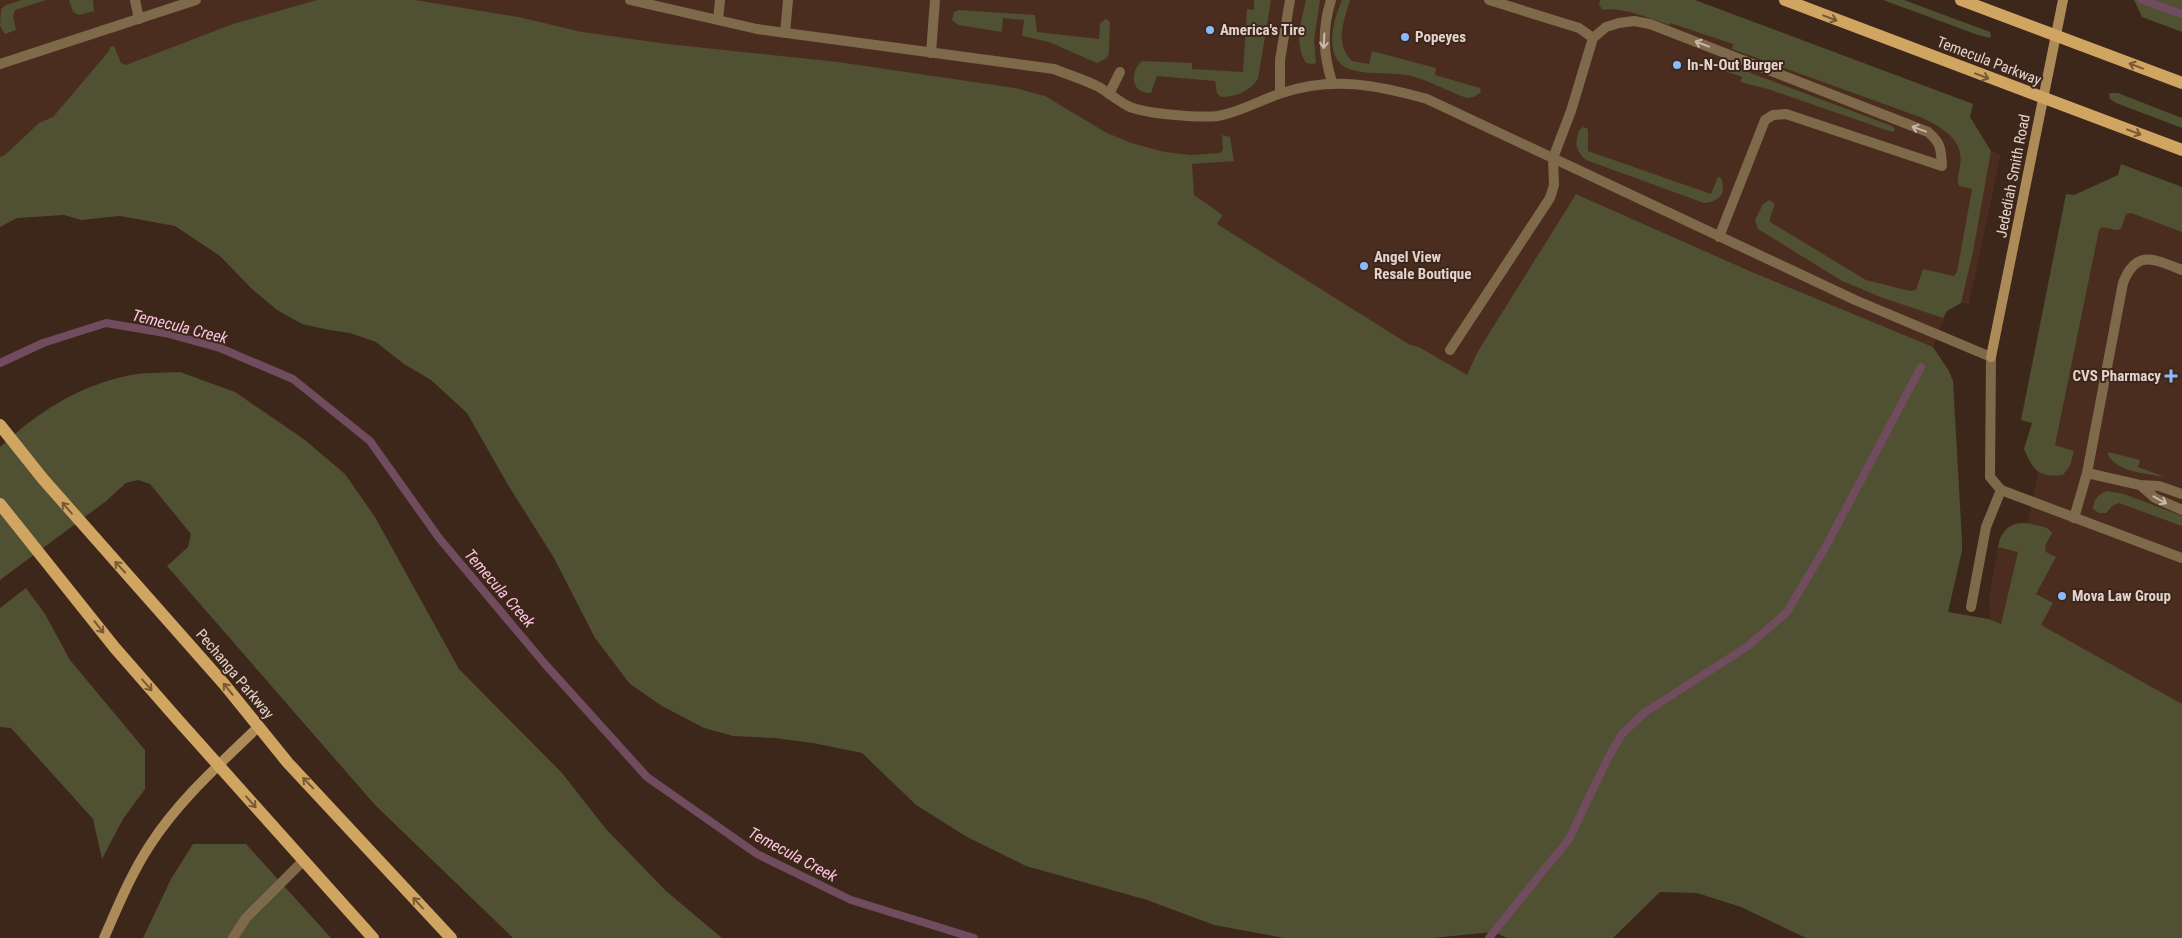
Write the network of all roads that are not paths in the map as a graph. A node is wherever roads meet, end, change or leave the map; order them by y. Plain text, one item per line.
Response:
1 (135, 0) edge
2 (196, 0) edge
3 (630, 0) edge
4 (720, 0) edge
5 (788, 0) edge
6 (935, 0) edge
7 (1290, 0) edge
8 (1331, 0) edge
9 (1489, 0) edge
10 (1785, 0) edge
11 (1961, 0) edge
12 (2064, 0) edge
13 (139, 19) junction
14 (718, 20) junction
15 (785, 33) junction
16 (2056, 36) junction
17 (1593, 38) junction
18 (931, 53) junction
19 (0, 64) edge
20 (1120, 72) dead end
21 (1332, 82) junction
22 (2182, 84) edge
23 (1280, 93) junction
24 (1109, 94) junction
25 (2044, 99) junction
26 (2182, 150) edge
27 (1553, 158) junction
28 (1719, 237) junction
29 (2182, 270) edge
30 (1450, 350) dead end
31 (1991, 357) junction
32 (0, 424) edge
33 (2087, 472) junction
34 (2140, 485) junction
35 (2000, 490) junction
36 (2182, 494) edge
37 (0, 504) edge
38 (2182, 510) edge
39 (2074, 518) junction
40 (2182, 558) edge
41 (1972, 607) dead end
42 (258, 727) junction
43 (219, 765) junction
44 (303, 861) junction
45 (104, 938) edge
46 (234, 938) edge
47 (373, 938) edge
48 (451, 938) edge

1 - 13 lane
2 - 13 lane
3 - 14 lane
4 - 14 lane
5 - 15 lane
6 - 18 lane
7 - 23 lane
8 -> 21 lane
9 - 17 lane
10 -> 25 main road, Temecula Parkway
11 - 16 main road
12 - 16 street, Jedediah Smith Road
13 - 19 lane
14 - 15 lane
15 - 18 lane
22 -> 16 main road
16 - 25 street, Jedediah Smith Road
17 - 27 lane
28 -> 17 lane
18 - 24 lane
20 - 24 lane
21 - 23 lane
21 - 27 lane
23 - 24 lane
25 -> 26 main road, Temecula Parkway
25 - 31 street, Jedediah Smith Road
27 - 28 lane
27 - 30 lane
28 - 31 lane
29 - 33 lane
31 - 35 lane
42 -> 32 main road, Pechanga Parkway
33 - 34 lane
33 - 39 lane
34 - 36 lane
34 -> 38 lane
35 - 39 lane
35 - 41 lane
37 -> 43 main road
39 - 40 lane
42 - 43 street
48 -> 42 main road, Pechanga Parkway
43 -> 44 main road
43 - 45 street
44 - 46 lane
44 - 47 main road

